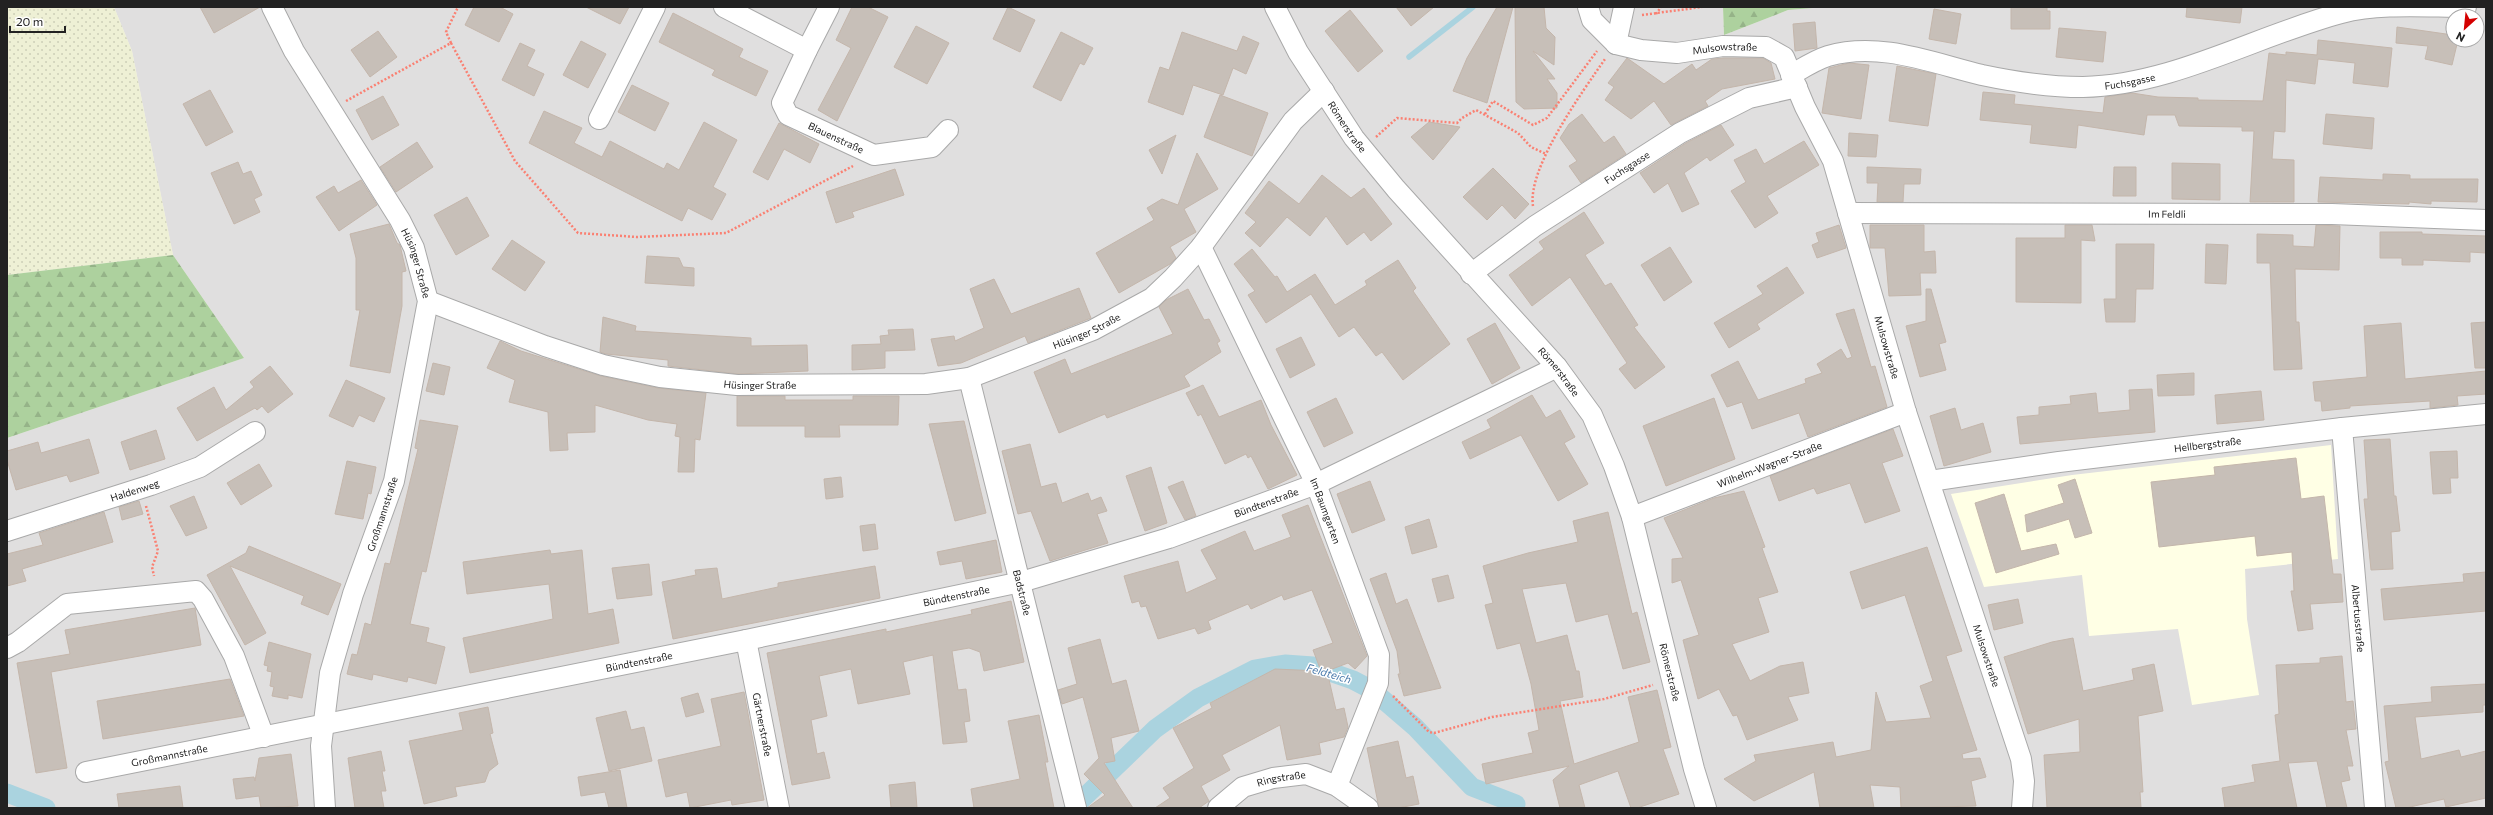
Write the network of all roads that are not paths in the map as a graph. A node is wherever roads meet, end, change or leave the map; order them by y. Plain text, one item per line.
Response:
1 (272, 7) edge
2 (655, 7) edge
3 (724, 7) edge
4 (829, 7) edge
5 (1275, 7) edge
6 (1588, 7) edge
7 (2466, 7) edge
8 (1624, 11) edge
9 (1612, 40) junction
10 (807, 50) junction
11 (1794, 81) junction
12 (1324, 91) junction
13 (599, 119) dead end
14 (948, 130) dead end
15 (1848, 213) junction
16 (2486, 220) edge
17 (1201, 247) junction
18 (1471, 274) junction
19 (428, 301) junction
20 (1557, 367) junction
21 (969, 378) junction
22 (1906, 412) junction
23 (2486, 414) edge
24 (2342, 428) junction
25 (255, 432) dead end
26 (1930, 481) junction
27 (1316, 484) junction
28 (1632, 517) junction
29 (7, 531) edge
30 (1021, 582) junction
31 (746, 640) junction
32 (7, 648) edge
33 (324, 724) junction
34 (264, 737) junction
35 (86, 772) dead end
36 (1337, 786) junction
37 (1074, 802) edge
38 (325, 808) edge
39 (779, 808) edge
40 (1218, 808) edge
41 (1368, 808) edge
42 (1706, 808) edge
43 (2022, 808) edge
44 (2375, 808) edge

1 - 19 street, Hüsinger Straße
2 - 13 street
3 - 10 street
4 - 10 street, Blauenstraße
5 - 12 street, Römerstraße
6 - 9 street
7 - 11 street, Fuchsgasse
8 - 9 street
9 - 11 street, Mulsowstraße
10 - 14 street, Blauenstraße
11 - 15 street, Mulsowstraße
11 - 18 street, Fuchsgasse
12 - 17 street, Hüsinger Straße
12 - 18 street, Römerstraße
15 - 16 street, Im Feldli
15 - 22 street, Mulsowstraße
17 - 21 street, Hüsinger Straße
17 - 27 street, Im Baumgarten
18 - 20 street, Römerstraße
19 - 21 street, Hüsinger Straße
19 - 33 street, Großmannstraße
20 - 27 street, Bündtenstraße
20 - 28 street, Römerstraße
21 - 30 street, Badstraße
22 - 26 street, Mulsowstraße
22 - 28 street, Wilhelm-Wagner-Straße
23 - 24 street, Hellbergstraße
24 - 26 street, Hellbergstraße
24 - 44 street, Albertusstraße
25 - 29 street, Haldenweg
26 - 43 street, Mulsowstraße
27 - 30 street, Bündtenstraße
27 - 36 street, Im Baumgarten
28 - 42 street, Römerstraße
30 - 31 street, Bündtenstraße
30 - 37 street, Badstraße
31 - 33 street, Bündtenstraße
31 - 39 street, Gärtnerstraße
32 - 34 street
33 - 34 street, Großmannstraße
33 - 38 street, Großmannstraße
34 - 35 street, Großmannstraße
36 - 40 street, Ringstraße
36 - 41 street, Ringstraße

